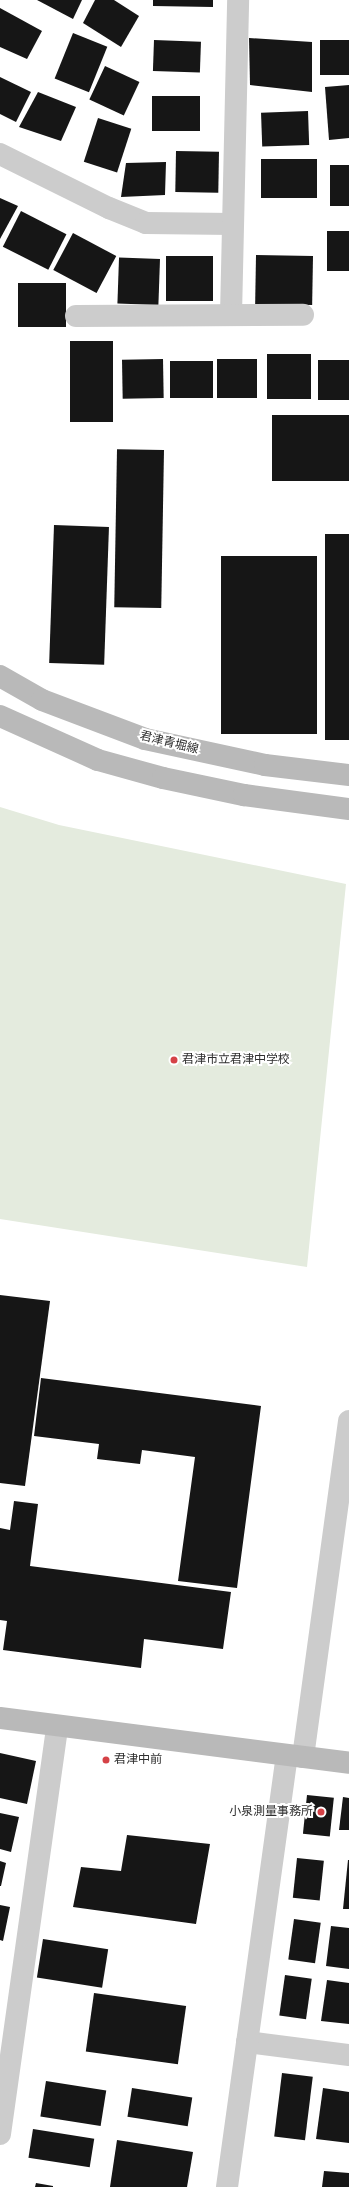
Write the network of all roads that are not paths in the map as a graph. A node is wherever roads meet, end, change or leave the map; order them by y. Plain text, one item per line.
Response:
1 (238, 0) edge
2 (0, 154) edge
3 (233, 224) junction
4 (303, 315) dead end
5 (76, 316) dead end
6 (231, 316) junction
7 (0, 676) edge
8 (0, 716) edge
9 (349, 775) edge
10 (349, 809) edge
11 (349, 1421) edge
12 (0, 1718) edge
13 (57, 1726) junction
14 (295, 1756) junction
15 (349, 1763) edge
16 (247, 2042) junction
17 (349, 2055) edge
18 (0, 2134) edge
19 (227, 2187) edge

1 - 3 street
2 - 3 street
3 - 6 street
4 - 6 street
5 - 6 street
7 - 9 main road, 君津青堀線
8 - 10 main road
11 - 14 street
12 - 13 main road
13 - 14 main road
13 - 18 street
14 - 15 main road
14 - 16 street
16 - 17 street
16 - 19 street

